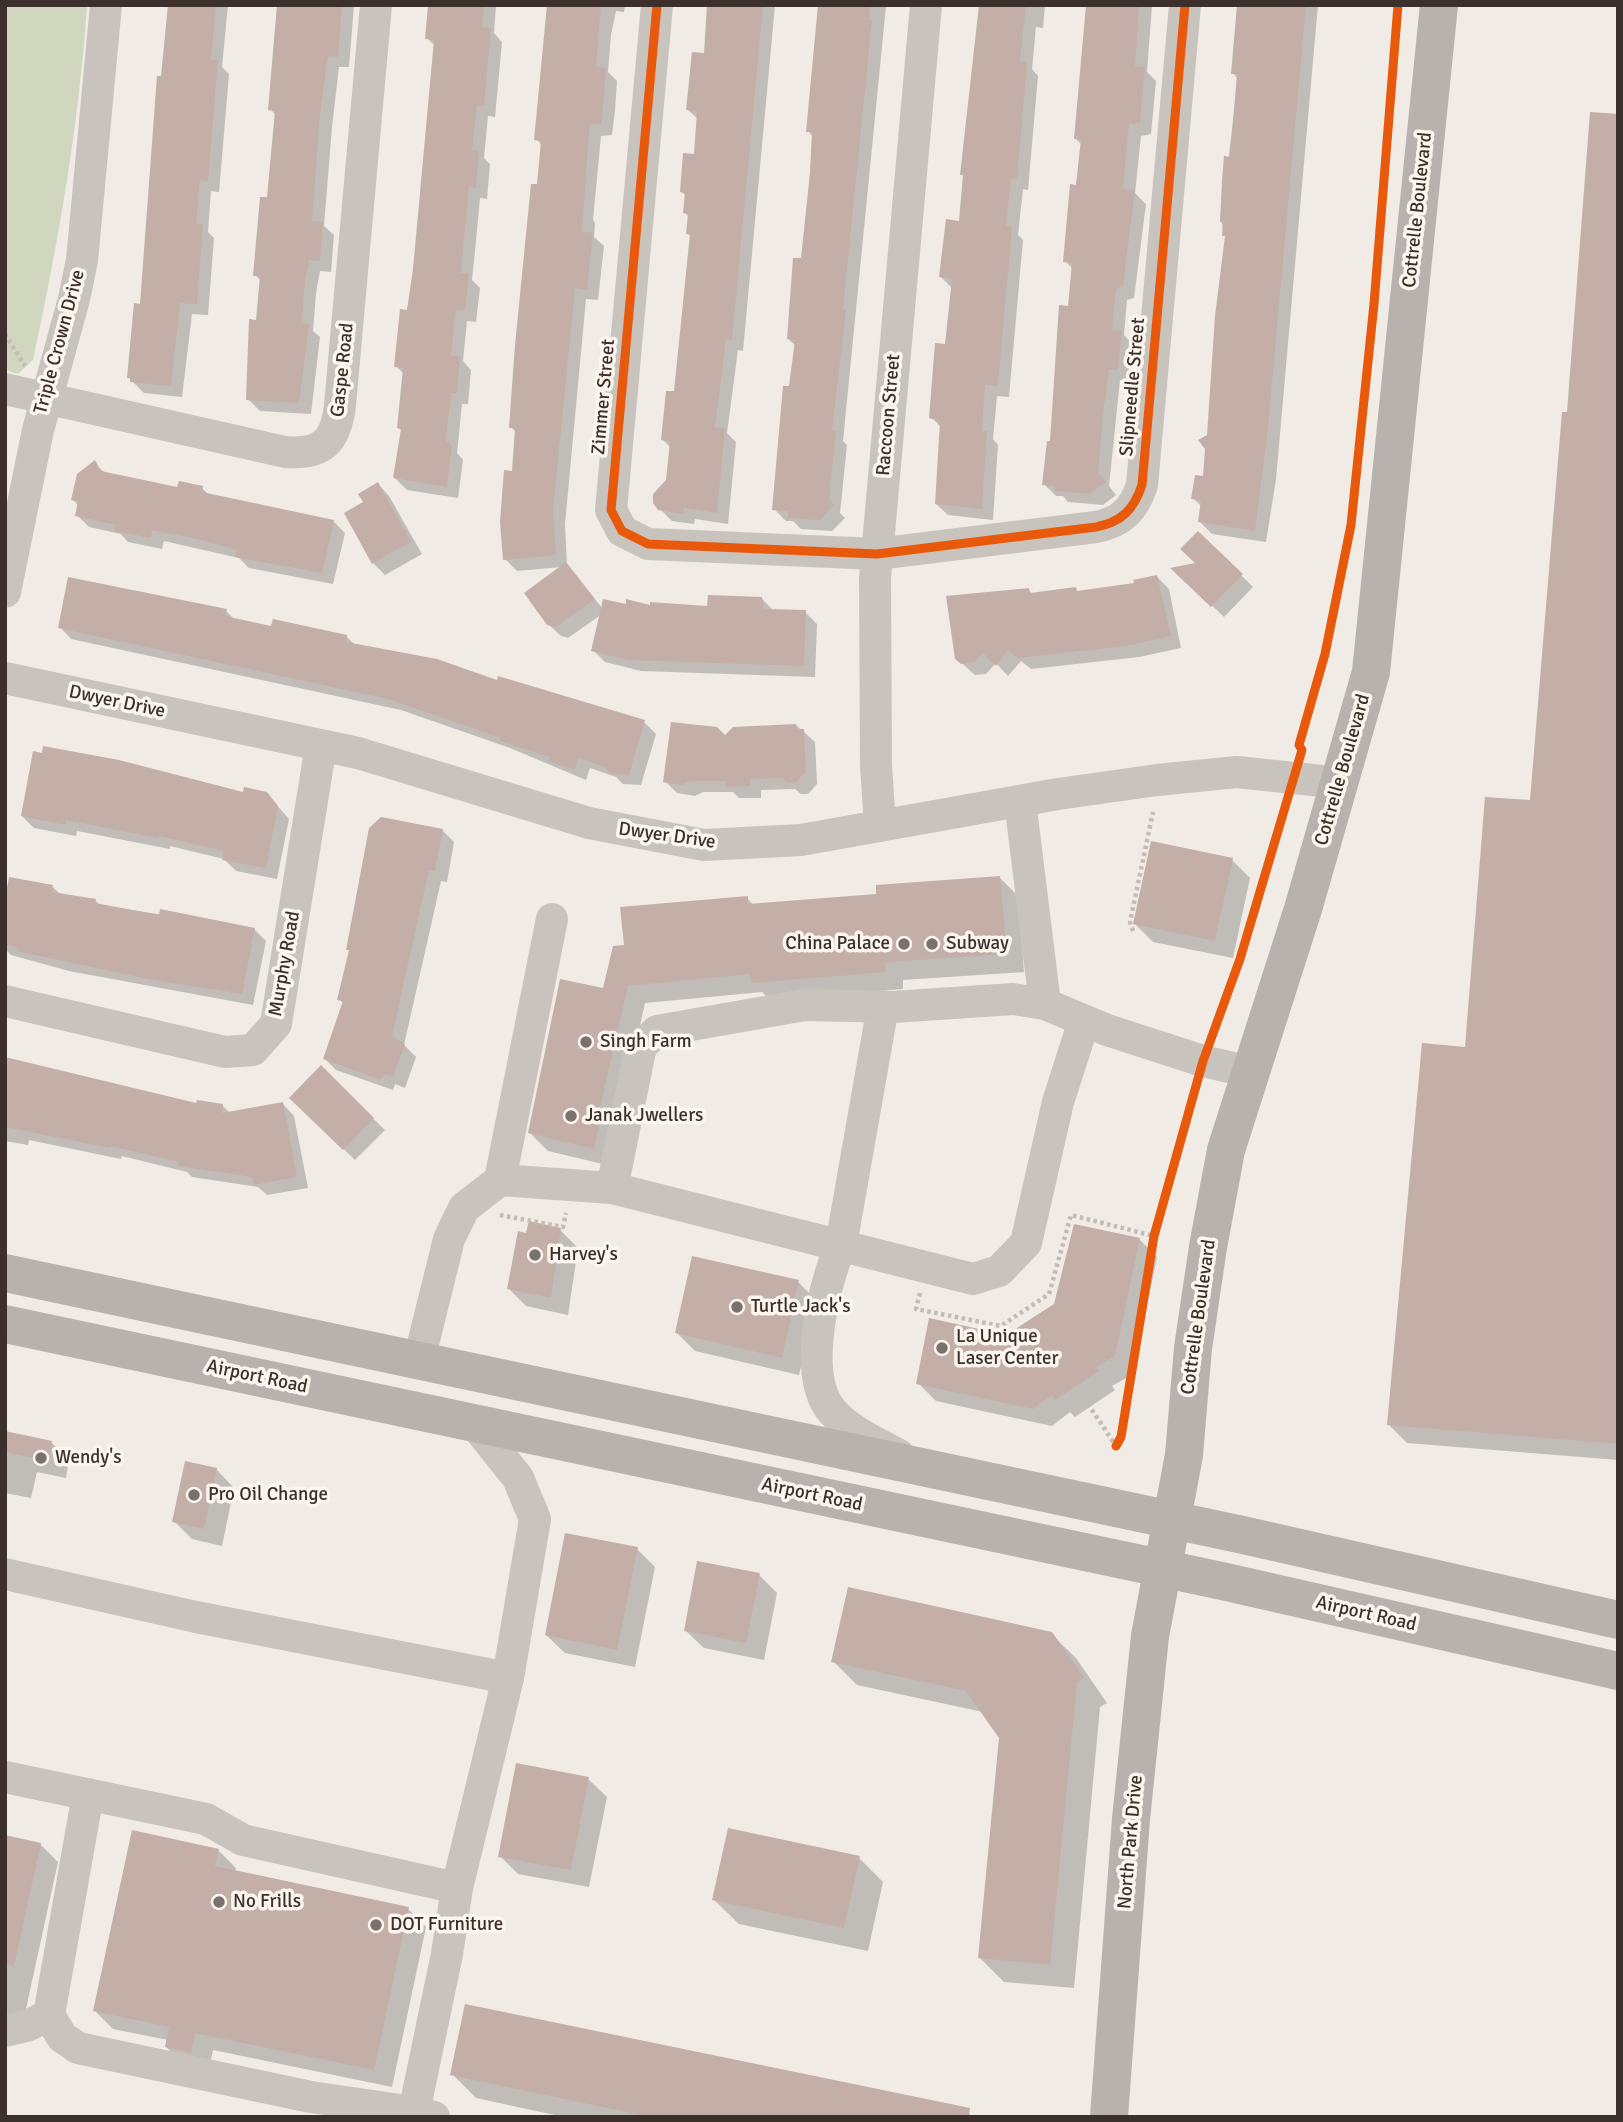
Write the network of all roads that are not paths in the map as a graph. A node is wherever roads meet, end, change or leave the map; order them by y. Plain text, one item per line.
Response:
1 (106, 5) edge
2 (376, 5) edge
3 (657, 5) edge
4 (926, 5) edge
5 (1185, 5) edge
6 (1439, 5) edge
7 (16, 379) edge
8 (46, 399) junction
9 (877, 554) junction
10 (5, 592) edge
11 (5, 678) edge
12 (321, 745) junction
13 (1341, 783) junction
14 (1020, 801) junction
15 (880, 826) junction
16 (552, 919) dead end
17 (5, 1001) edge
18 (1045, 1004) junction
19 (883, 1006) junction
20 (1084, 1021) junction
21 (1250, 1072) junction
22 (500, 1180) junction
23 (612, 1188) junction
24 (841, 1245) junction
25 (5, 1273) edge
26 (5, 1324) edge
27 (419, 1360) junction
28 (474, 1423) junction
29 (923, 1468) junction
30 (1172, 1520) junction
31 (1163, 1568) junction
32 (5, 1574) edge
33 (1618, 1620) edge
34 (1618, 1671) edge
35 (508, 1678) junction
36 (5, 1777) edge
37 (88, 1794) junction
38 (457, 1888) junction
39 (49, 2015) junction
40 (5, 2031) edge
41 (424, 2115) edge
42 (1109, 2117) edge

1 - 8 street, Triple Crown Drive
2 - 8 street, Gaspe Road
3 - 9 street, Zimmer Street
4 - 9 street, Raccoon Street
5 - 9 street, Slipneedle Street
6 - 13 main road, Cottrelle Boulevard
7 - 8 street
8 - 10 street, Triple Crown Drive
9 - 15 street, Raccoon Street
11 - 12 street, Dwyer Drive
12 - 15 street, Dwyer Drive
12 - 17 street, Murphy Road
13 - 14 street, Dwyer Drive
13 - 21 main road, Cottrelle Boulevard
14 - 15 street, Dwyer Drive
14 - 18 street
16 - 22 street
18 - 19 street
18 - 20 street
19 - 23 street
19 - 24 street
20 - 21 street
20 - 24 street
21 - 30 main road, Cottrelle Boulevard
22 - 23 street
22 - 27 street
23 - 24 street
24 - 29 street
25 - 27 main road
26 - 28 main road, Airport Road
27 - 29 main road
28 - 31 main road, Airport Road
28 - 35 street
29 - 30 main road
30 - 31 main road, Cottrelle Boulevard
30 - 33 main road
31 - 34 main road, Airport Road
31 - 42 main road, North Park Drive
32 - 35 street
35 - 38 street
36 - 37 street
37 - 38 street
37 - 39 street
38 - 41 street
39 - 40 street
39 - 41 street

